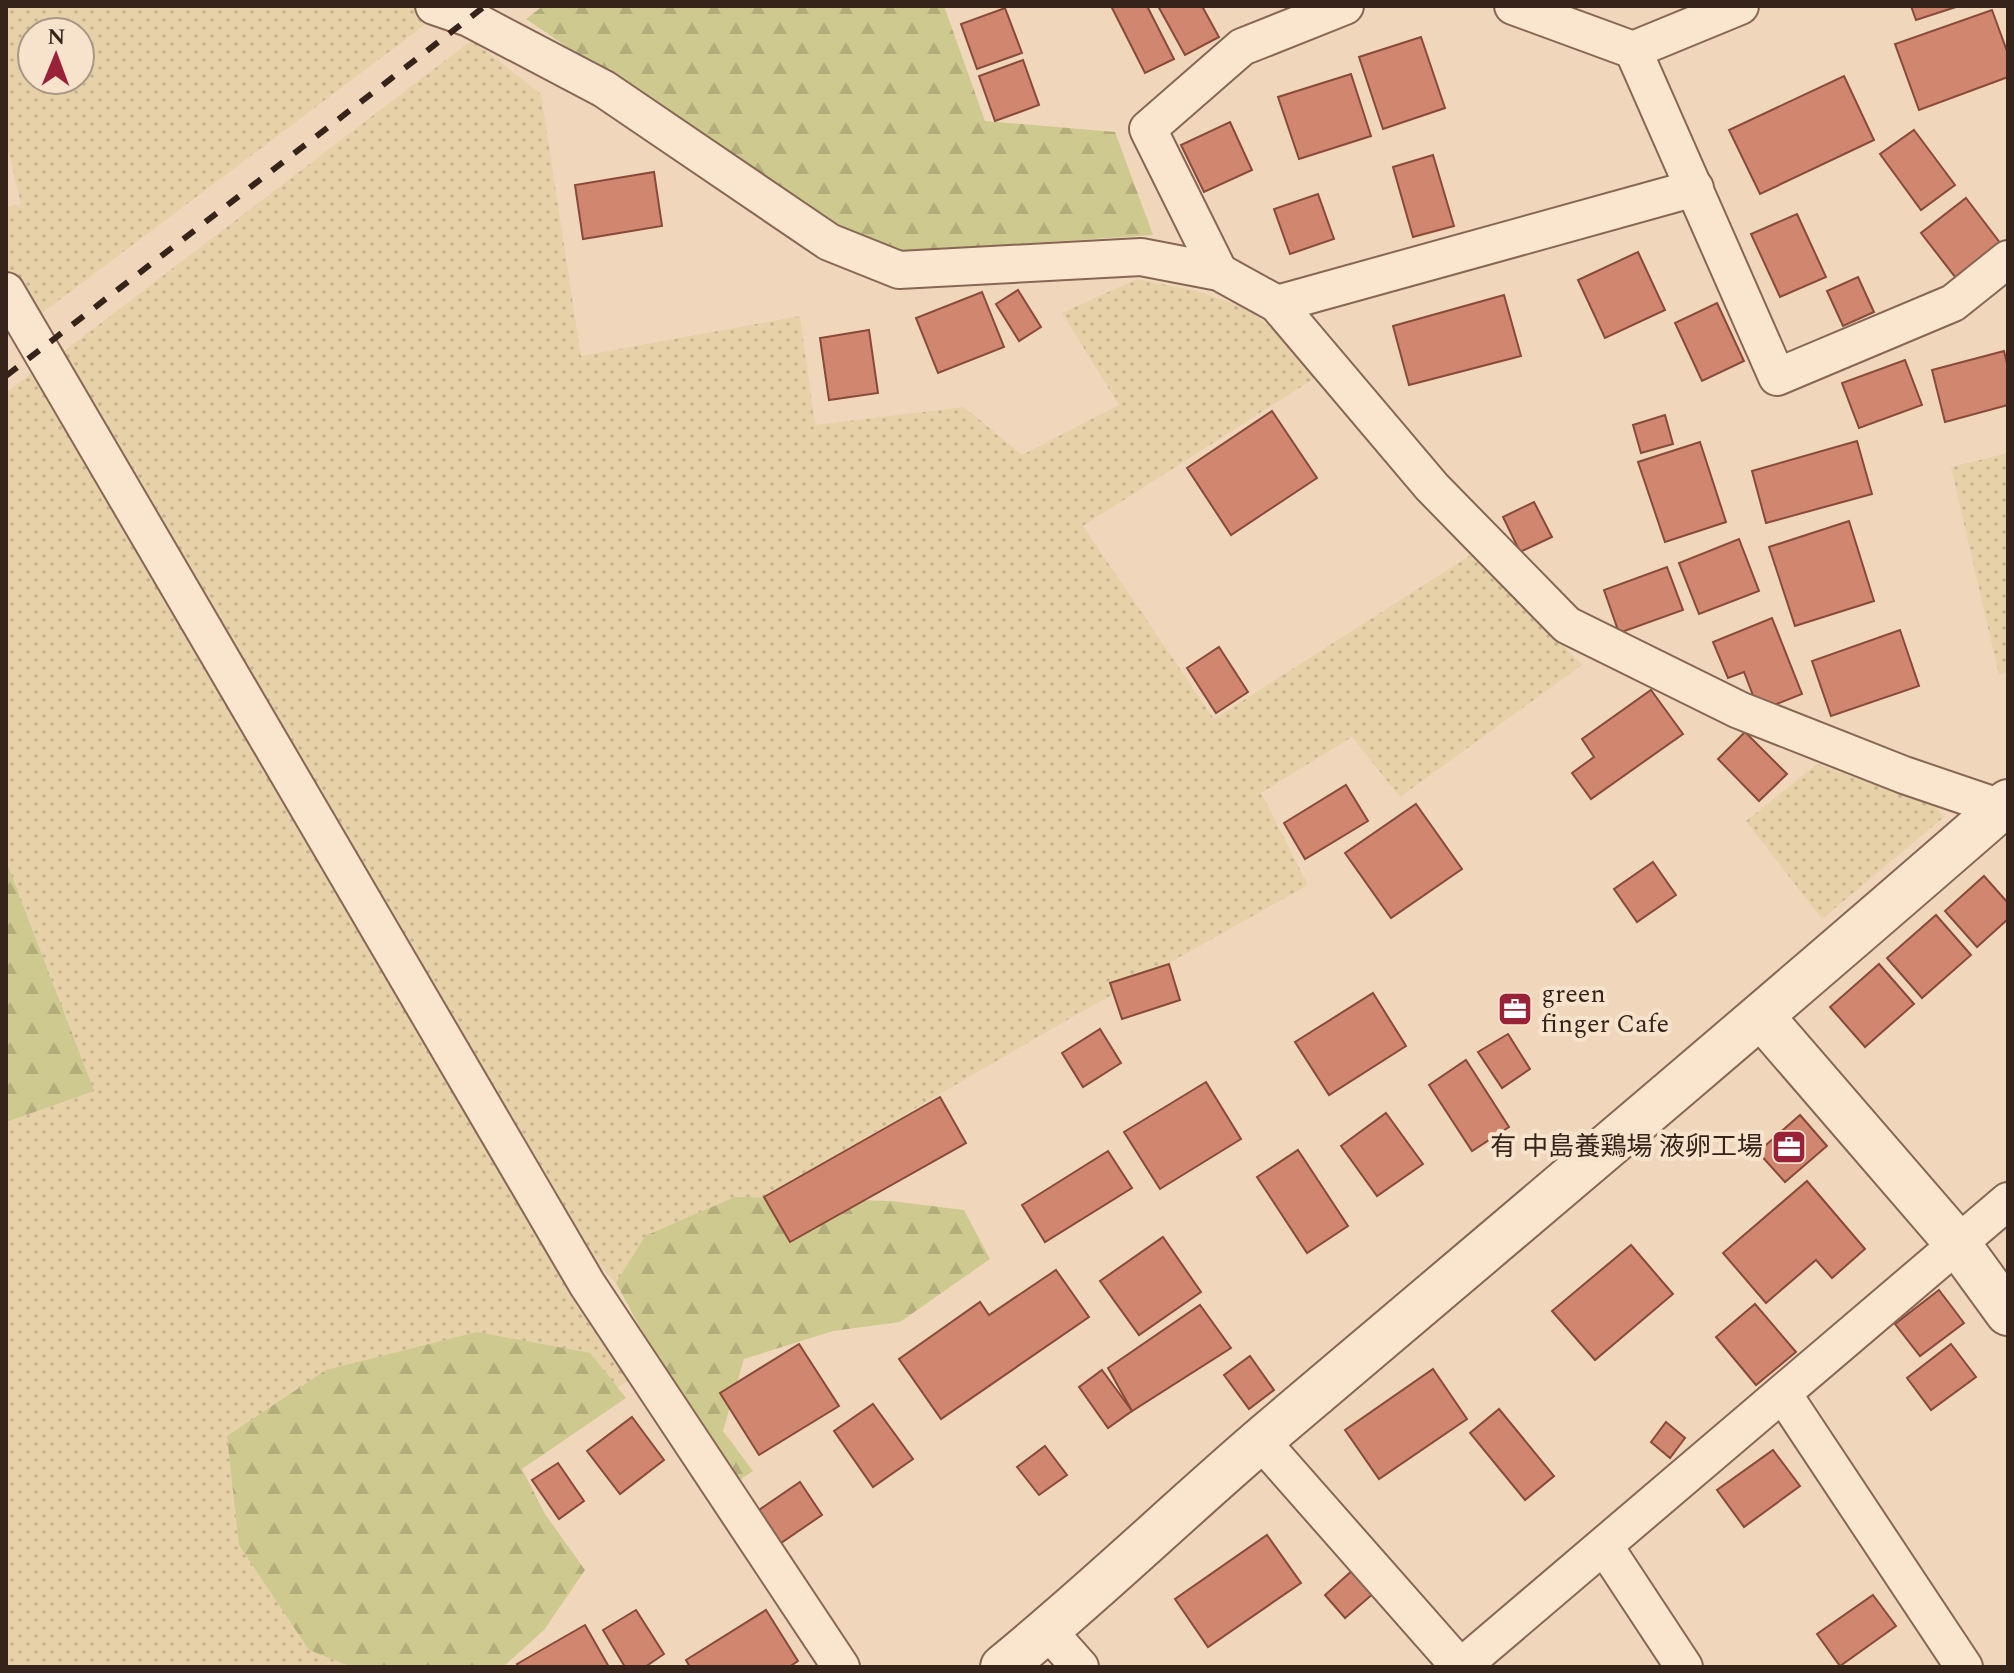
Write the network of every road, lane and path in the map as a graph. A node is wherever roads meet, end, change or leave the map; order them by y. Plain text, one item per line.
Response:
1 (434, 6) edge
2 (1345, 6) edge
3 (1513, 6) edge
4 (1740, 6) edge
5 (1633, 50) junction
6 (1695, 188) junction
7 (2008, 259) edge
8 (1219, 272) junction
9 (6, 291) edge
10 (1277, 304) junction
11 (2004, 805) edge
12 (1761, 1016) junction
13 (2008, 1201) edge
14 (1957, 1243) junction
15 (2008, 1313) edge
16 (1783, 1394) junction
17 (1261, 1441) junction
18 (1605, 1547) junction
19 (1048, 1631) junction
20 (841, 1667) edge
21 (1003, 1667) edge
22 (1080, 1667) edge
23 (1461, 1667) edge
24 (1684, 1667) edge
25 (1964, 1667) edge

1 - 8 street
2 - 8 street
3 - 5 street
4 - 5 street
5 - 6 street
6 - 7 street
6 - 10 street
8 - 10 street
9 - 20 street
10 - 11 street
11 - 12 street
12 - 14 street
12 - 17 street
13 - 14 street
14 - 15 street
14 - 16 street
16 - 18 street
16 - 25 street
17 - 19 street
17 - 23 street
18 - 23 street
18 - 24 street
19 - 21 street
19 - 22 street

